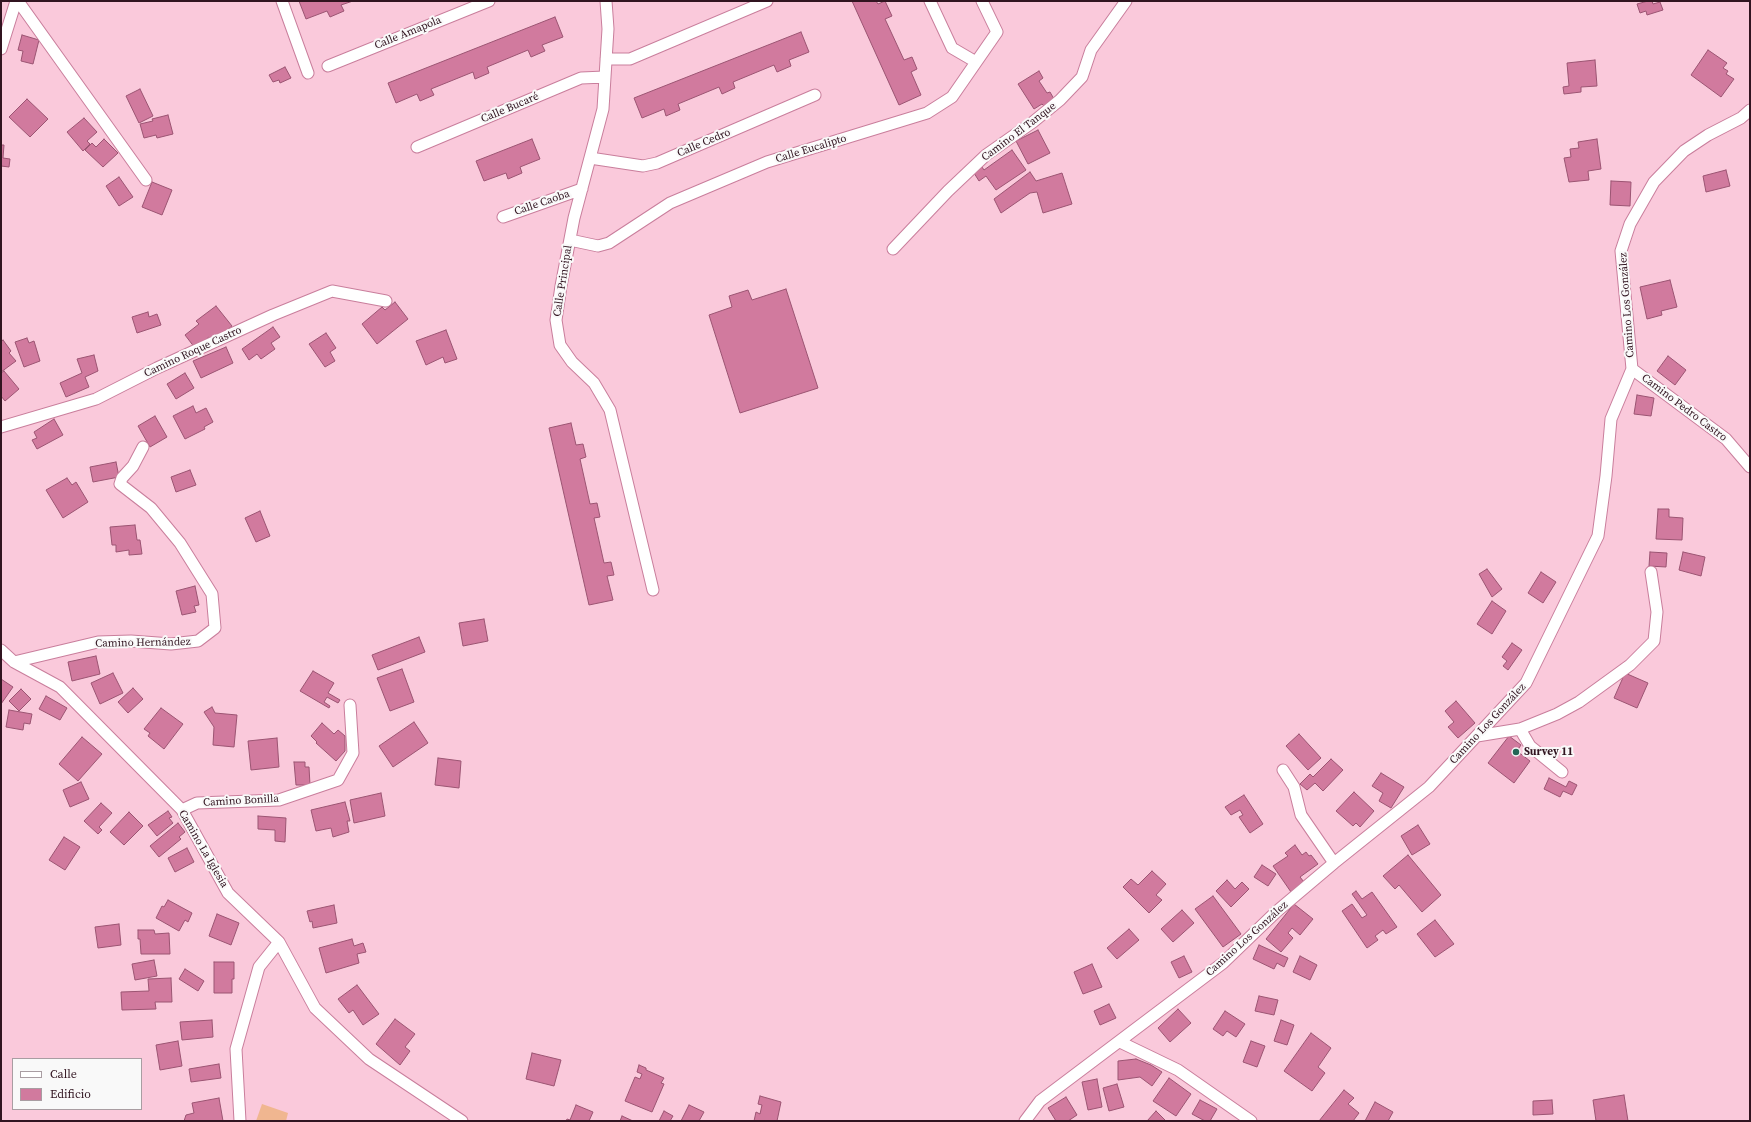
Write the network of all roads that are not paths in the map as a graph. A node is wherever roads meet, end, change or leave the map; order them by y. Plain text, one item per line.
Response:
1 (17, 1) edge
2 (282, 1) edge
3 (489, 1) edge
4 (606, 1) edge
5 (767, 1) edge
6 (930, 1) edge
7 (982, 1) edge
8 (1126, 1) edge
9 (1, 49) edge
10 (606, 60) junction
11 (976, 62) junction
12 (328, 66) dead end
13 (308, 73) dead end
14 (605, 77) junction
15 (815, 95) dead end
16 (1750, 110) edge
17 (416, 147) dead end
18 (590, 158) junction
19 (146, 180) dead end
20 (582, 189) junction
21 (502, 217) dead end
22 (570, 240) junction
23 (893, 249) dead end
24 (386, 301) dead end
25 (1632, 369) junction
26 (1, 427) edge
27 (143, 447) dead end
28 (1750, 467) edge
29 (1651, 572) dead end
30 (653, 590) dead end
31 (1, 650) edge
32 (14, 662) junction
33 (350, 705) dead end
34 (1520, 729) junction
35 (1477, 736) junction
36 (1283, 770) dead end
37 (1562, 772) dead end
38 (182, 810) junction
39 (1334, 863) junction
40 (279, 942) junction
41 (1120, 1042) junction
42 (240, 1121) edge
43 (462, 1121) edge
44 (1025, 1121) edge
45 (1251, 1121) edge

1 - 9 street
1 - 19 street
2 - 13 street
3 - 12 street, Calle Amapola
4 - 10 street, Calle Principal
5 - 10 street
6 - 11 street
7 - 11 street, Calle Eucalipto
8 - 23 street, Camino El Tanque
10 - 14 street, Calle Principal
11 - 22 street, Calle Eucalipto
14 - 17 street, Calle Bucaré
14 - 18 street, Calle Principal
15 - 18 street, Calle Cedro
16 - 25 street, Camino Los González
18 - 20 street, Calle Principal
20 - 21 street, Calle Caoba
20 - 22 street, Calle Principal
22 - 30 street, Calle Principal
24 - 26 street, Camino Roque Castro
25 - 28 street, Camino Pedro Castro
25 - 35 street, Camino Los González
27 - 32 street, Camino Hernández
29 - 34 street
31 - 32 street, Camino La Iglesia
32 - 38 street, Camino La Iglesia
33 - 38 street, Camino Bonilla
34 - 35 street
34 - 37 street
35 - 39 street, Camino Los González
36 - 39 street
38 - 40 street, Camino La Iglesia
39 - 41 street, Camino Los González
40 - 42 street
40 - 43 street, Camino La Iglesia
41 - 44 street, Camino Los González
41 - 45 street

